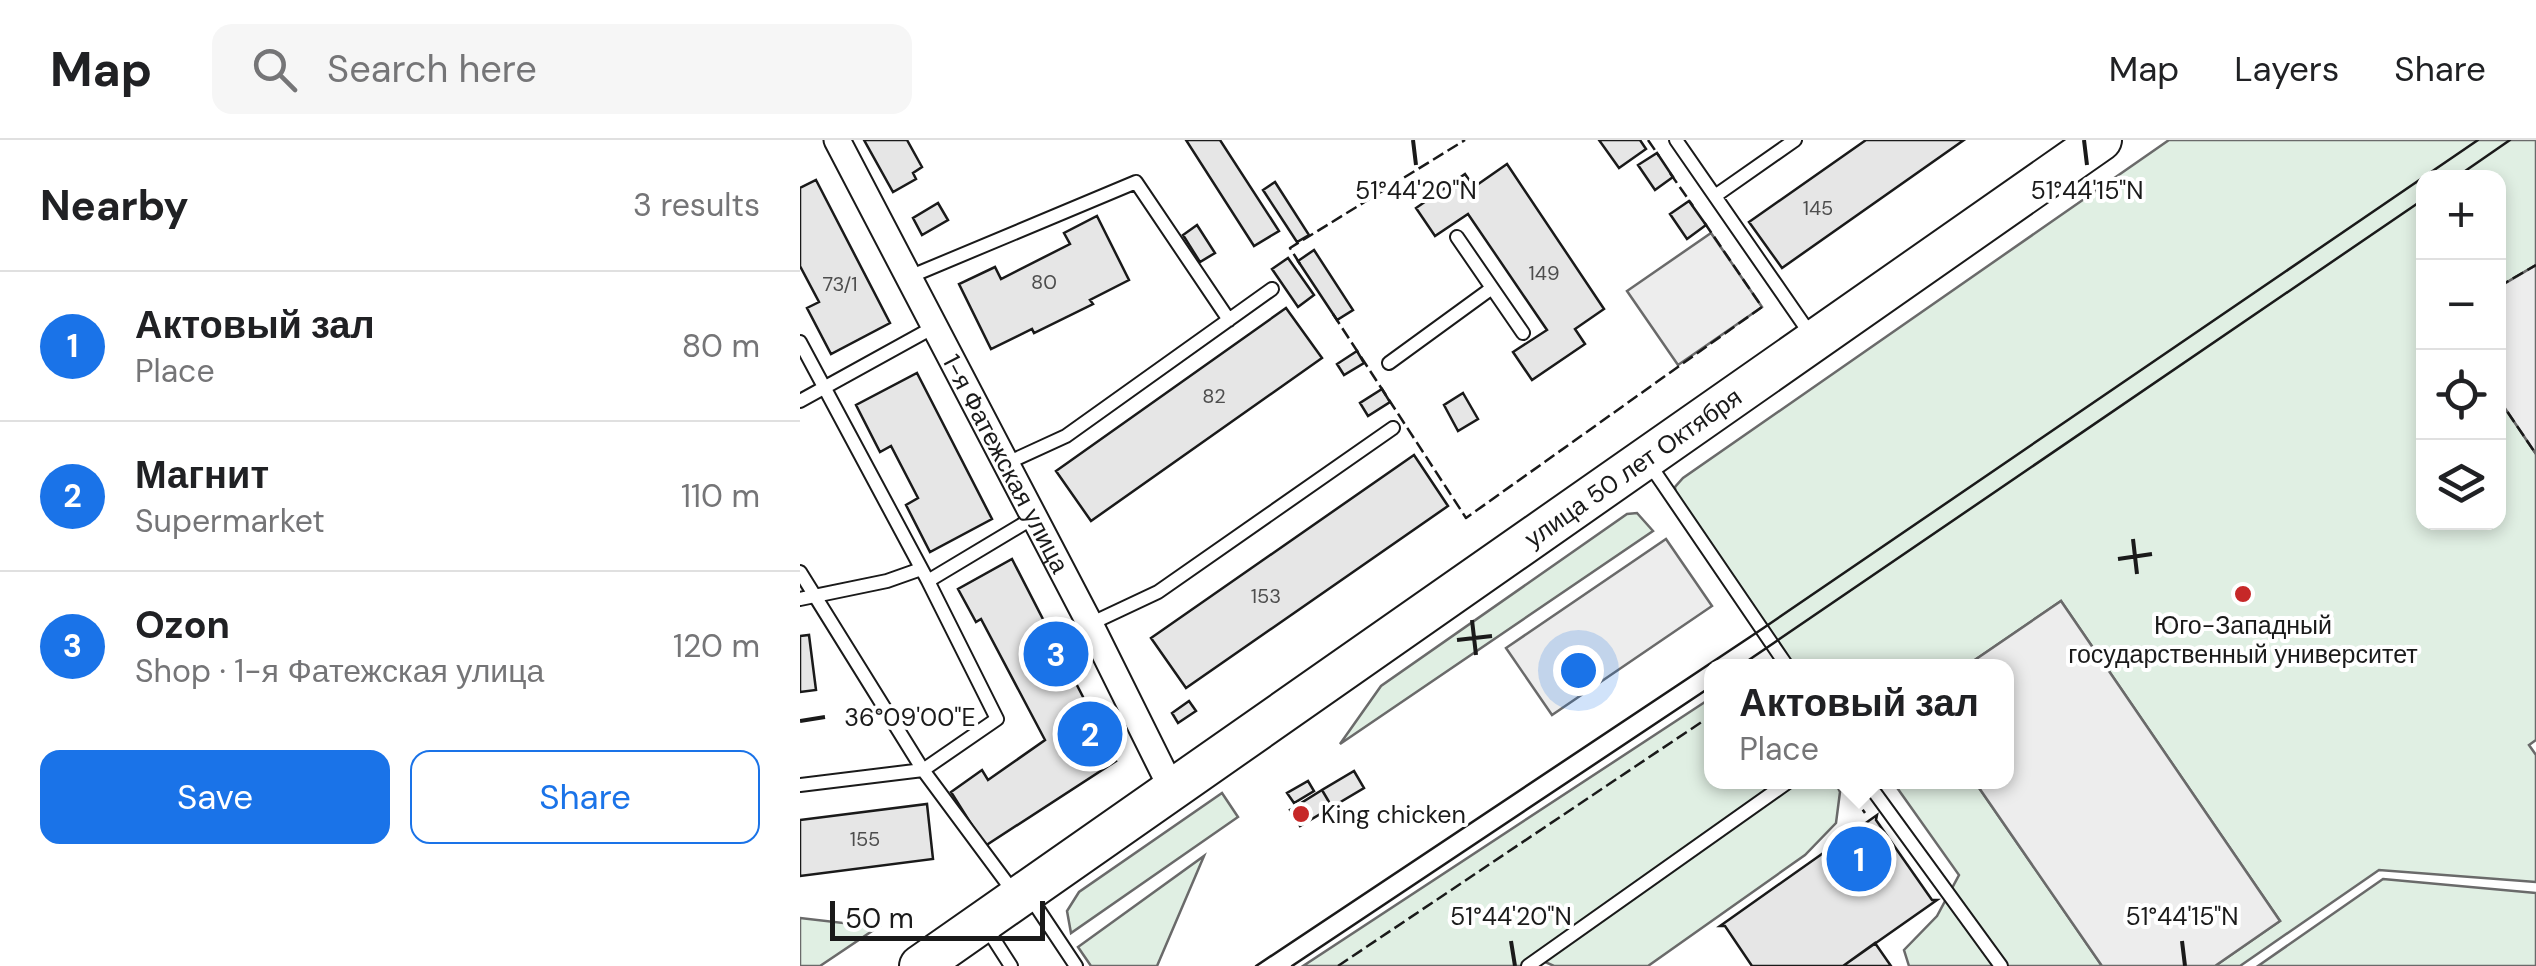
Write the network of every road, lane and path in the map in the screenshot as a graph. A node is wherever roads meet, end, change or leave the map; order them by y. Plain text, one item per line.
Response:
1 (837, 140) edge
2 (1676, 140) edge
3 (1795, 140) edge
4 (2101, 140) edge
5 (1716, 196) junction
6 (1457, 238) dead end
7 (909, 278) junction
8 (1492, 288) junction
9 (1272, 289) dead end
10 (1229, 320) junction
11 (934, 328) junction
12 (1523, 333) dead end
13 (1814, 340) junction
14 (800, 342) edge
15 (1389, 363) dead end
16 (825, 390) junction
17 (800, 401) edge
18 (1393, 428) dead end
19 (1645, 458) junction
20 (1005, 464) junction
21 (1034, 518) junction
22 (800, 572) edge
23 (924, 575) junction
24 (816, 596) junction
25 (800, 598) edge
26 (1090, 624) junction
27 (1782, 659) edge
28 (923, 770) junction
29 (800, 785) edge
30 (1172, 788) junction
31 (1778, 789) edge
32 (1872, 789) edge
33 (1021, 894) junction
34 (983, 922) junction
35 (920, 966) edge
36 (1012, 966) edge
37 (1076, 966) edge
38 (1528, 966) edge
39 (2000, 966) edge

1 - 7 street, 1-я Фатежская улица
2 - 5 lane
3 - 5 lane
4 - 13 main road, улица 50 лет Октября
5 - 13 lane
6 - 8 lane
7 - 10 lane
7 - 11 street, 1-я Фатежская улица
8 - 12 lane
8 - 15 lane
9 - 10 lane
10 - 20 lane
11 - 16 lane
11 - 20 street, 1-я Фатежская улица
13 - 19 main road, улица 50 лет Октября
14 - 16 lane
16 - 17 lane
16 - 23 lane
18 - 26 lane
19 - 27 lane
19 - 30 main road, улица 50 лет Октября
20 - 21 street, 1-я Фатежская улица
21 - 23 lane
21 - 26 street, 1-я Фатежская улица
22 - 24 lane
23 - 24 lane
23 - 28 lane
24 - 25 lane
24 - 28 lane
26 - 30 street, 1-я Фатежская улица
28 - 29 lane
28 - 33 lane
30 - 33 main road, улица 50 лет Октября
31 - 38 lane
32 - 39 lane
33 - 34 main road, улица 50 лет Октября
33 - 37 lane
34 - 35 main road, улица 50 лет Октября
34 - 36 lane

